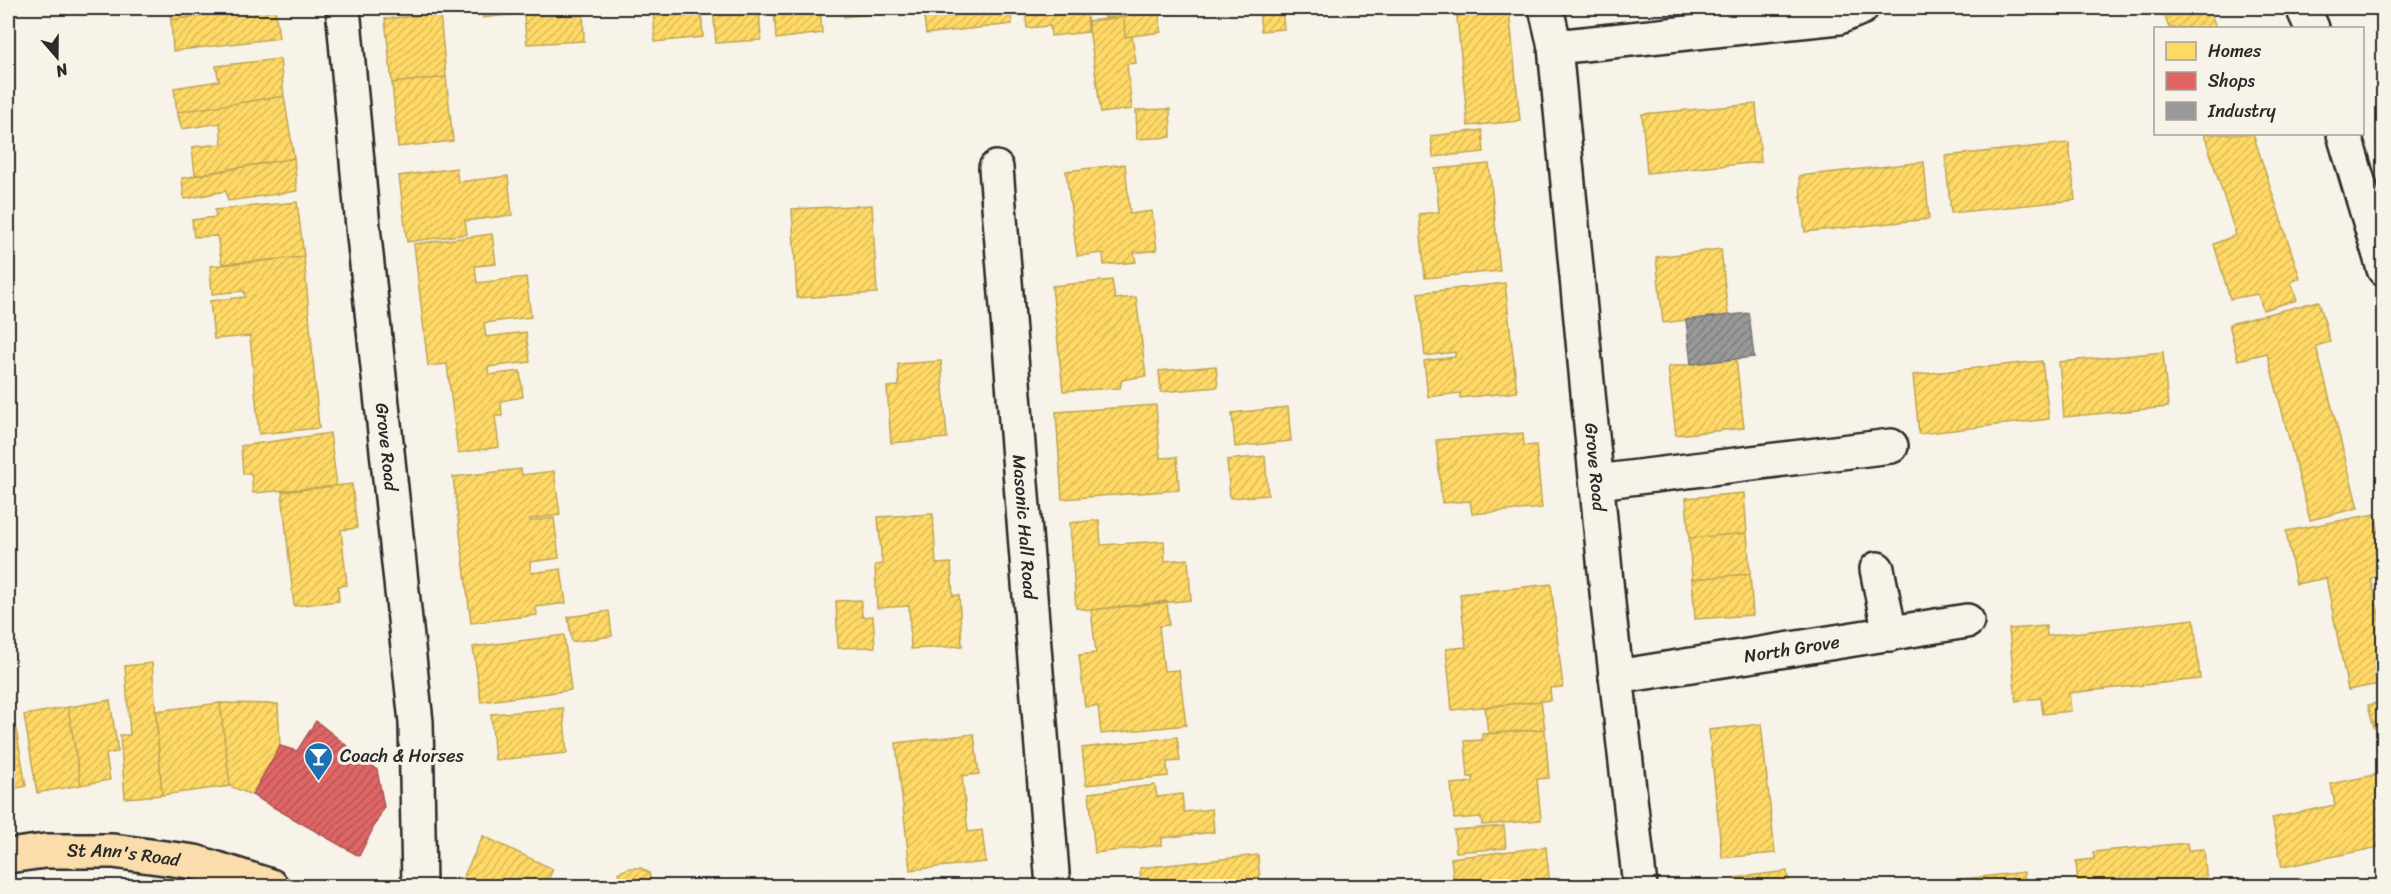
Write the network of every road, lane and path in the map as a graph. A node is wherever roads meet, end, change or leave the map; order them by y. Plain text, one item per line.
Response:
1 (343, 8) edge
2 (1546, 8) edge
3 (1861, 8) edge
4 (2303, 8) edge
5 (2312, 27) edge
6 (1555, 47) junction
7 (2344, 135) edge
8 (996, 168) dead end
9 (2384, 269) edge
10 (1891, 446) dead end
11 (1597, 482) junction
12 (1878, 569) dead end
13 (1967, 621) dead end
14 (1890, 634) junction
15 (1617, 678) junction
16 (8, 856) edge
17 (271, 886) edge
18 (419, 886) edge
19 (1053, 886) edge
20 (1640, 886) edge

1 - 18 street, Grove Road
2 - 6 street, Grove Road
3 - 6 street
4 - 5 street
6 - 11 street, Grove Road
7 - 9 street
8 - 19 street, Masonic Hall Road
10 - 11 street
11 - 15 street, Grove Road
12 - 14 street
13 - 14 street, North Grove
14 - 15 street, North Grove
15 - 20 street, Grove Road
16 - 17 main road, St Ann's Road

